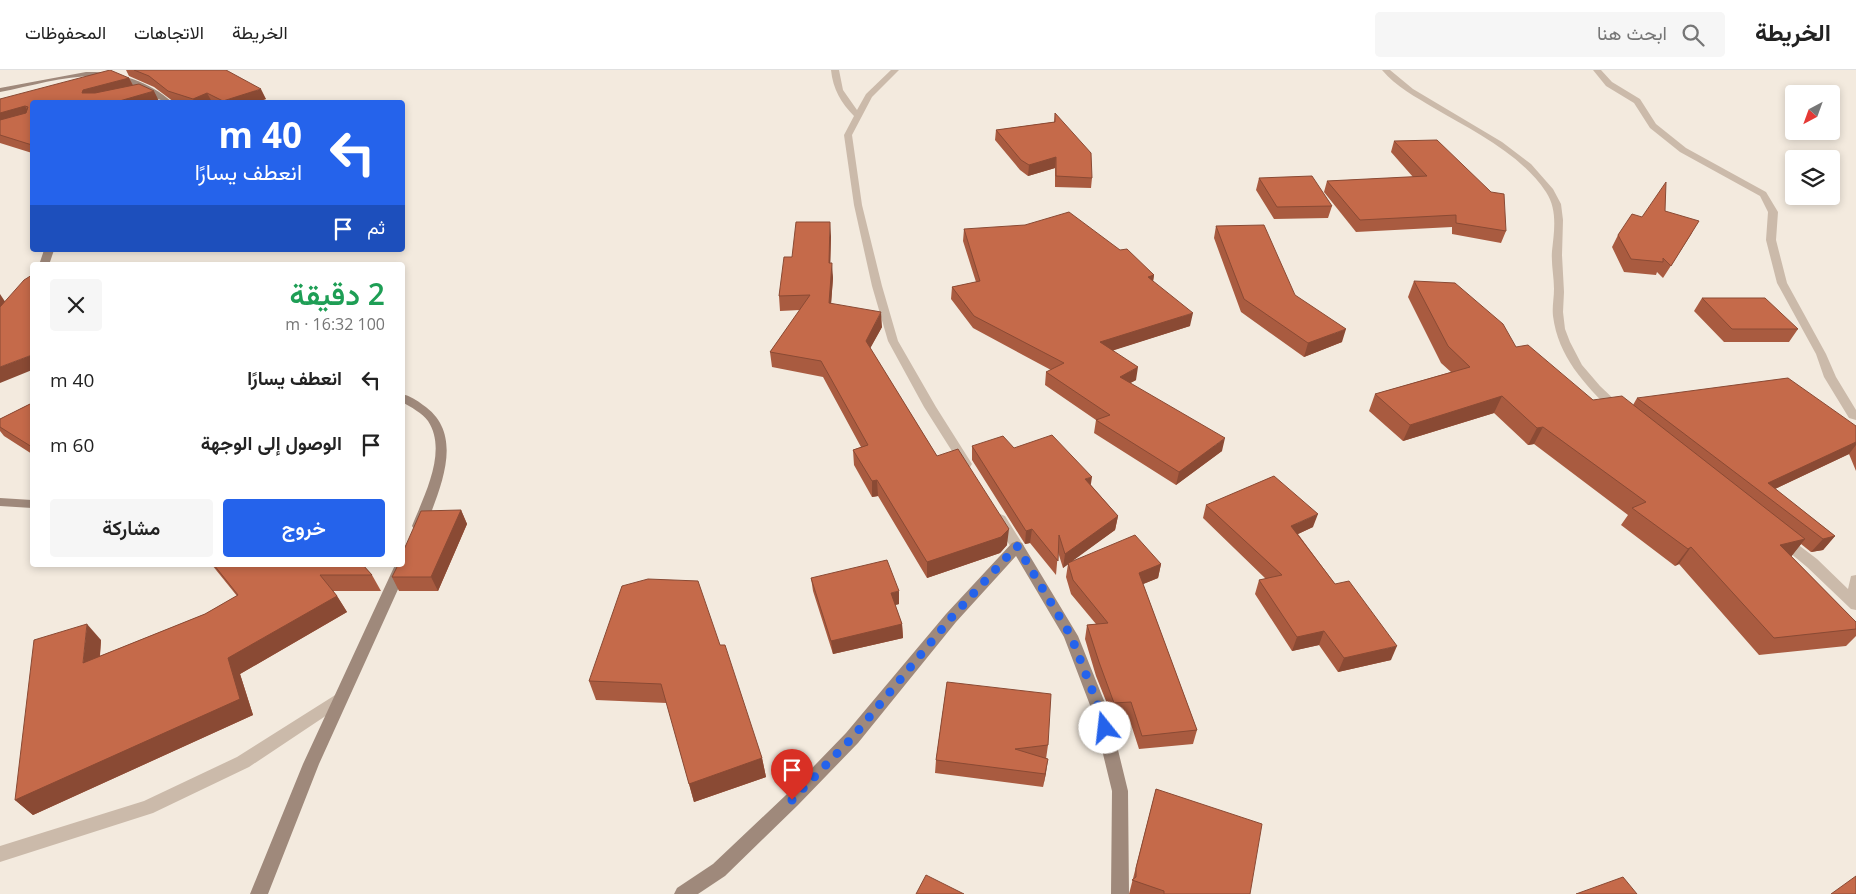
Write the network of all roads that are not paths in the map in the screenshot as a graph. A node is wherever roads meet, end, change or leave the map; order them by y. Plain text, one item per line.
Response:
1 (835, 70) edge
2 (894, 70) edge
3 (1386, 70) edge
4 (1597, 70) edge
5 (145, 89) junction
6 (0, 90) edge
7 (136, 91) edge
8 (164, 100) edge
9 (858, 115) junction
10 (405, 399) edge
11 (1855, 416) edge
12 (1626, 417) edge
13 (1855, 432) edge
14 (972, 473) edge
15 (0, 502) edge
16 (30, 504) edge
17 (992, 506) edge
18 (1775, 534) edge
19 (414, 537) edge
20 (1017, 546) junction
21 (401, 567) edge
22 (1856, 580) edge
23 (1854, 603) edge
24 (340, 698) junction
25 (0, 854) edge
26 (259, 894) edge
27 (683, 894) edge
28 (1120, 894) edge

1 - 9 street
2 - 9 street
3 - 12 street
4 - 11 street
5 - 6 street
5 - 7 street
5 - 8 street
9 - 14 street
10 - 19 street
11 - 13 street
15 - 16 street
17 - 20 street
18 - 23 street
20 - 27 street
20 - 28 street
21 - 24 street
22 - 23 street
24 - 25 street
24 - 26 street

